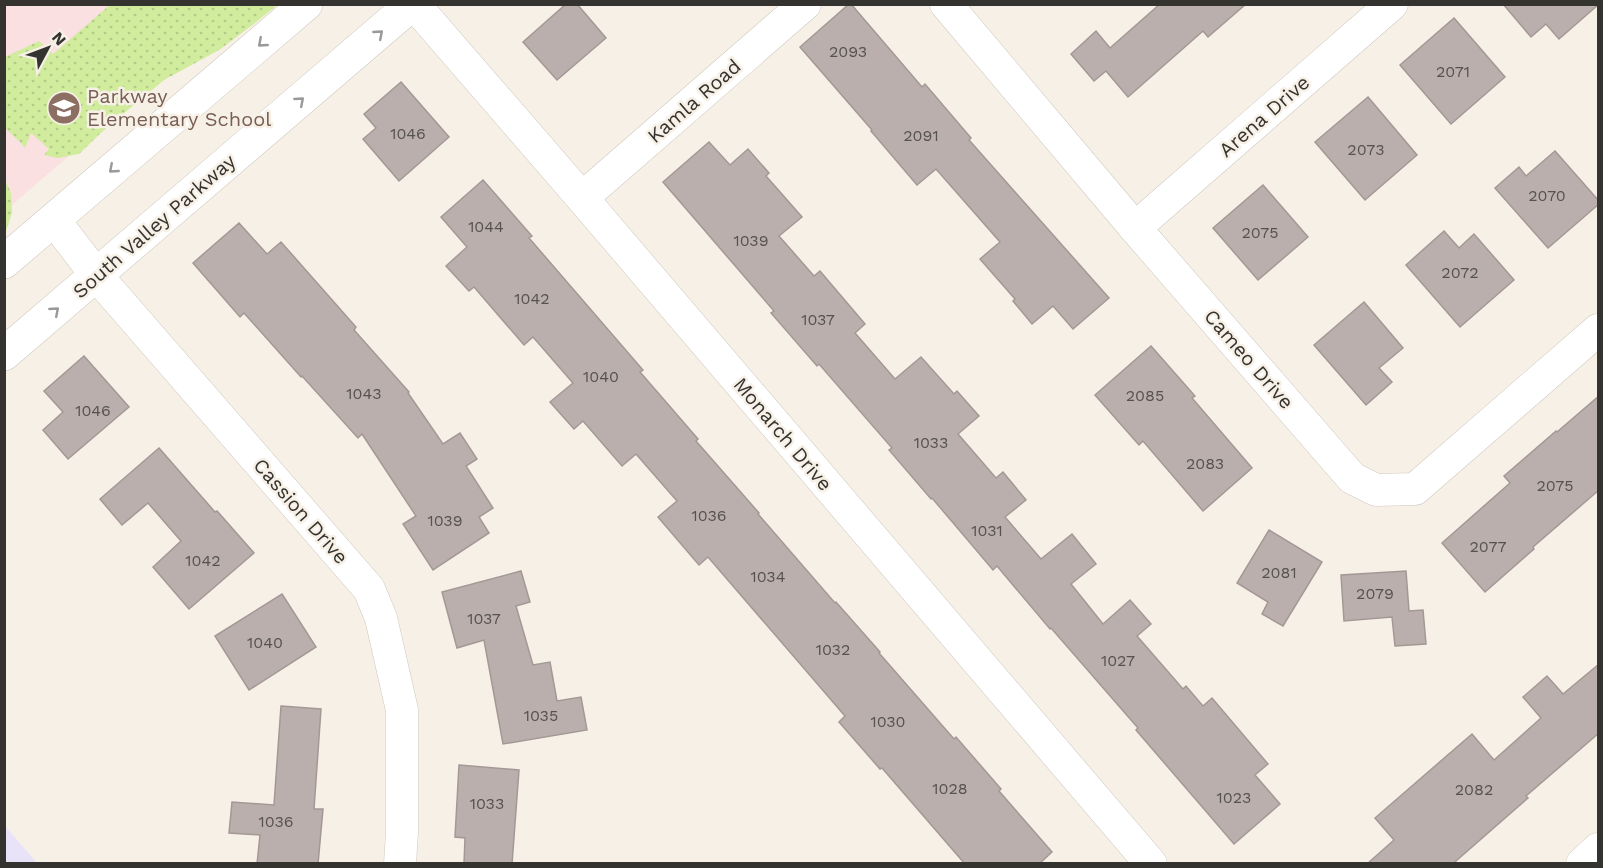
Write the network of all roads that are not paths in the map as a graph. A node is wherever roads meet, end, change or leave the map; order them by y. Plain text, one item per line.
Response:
1 (306, 4) edge
2 (413, 4) edge
3 (805, 4) edge
4 (946, 4) edge
5 (1392, 4) edge
6 (582, 198) junction
7 (54, 220) junction
8 (1135, 228) junction
9 (4, 262) edge
10 (97, 276) junction
11 (1599, 330) edge
12 (4, 354) edge
13 (1599, 849) edge
14 (400, 864) edge
15 (1151, 864) edge
16 (1582, 864) edge

1 -> 7 main road
2 - 6 street, Monarch Drive
10 -> 2 main road, South Valley Parkway
3 - 6 street, Kamla Road
4 - 8 street, Cameo Drive
5 - 8 street, Arena Drive
6 - 15 street, Monarch Drive
7 - 9 main road
7 - 10 street, Cassion Drive
8 - 11 street, Cameo Drive
12 -> 10 main road, South Valley Parkway
10 - 14 street, Cassion Drive
13 - 16 street

